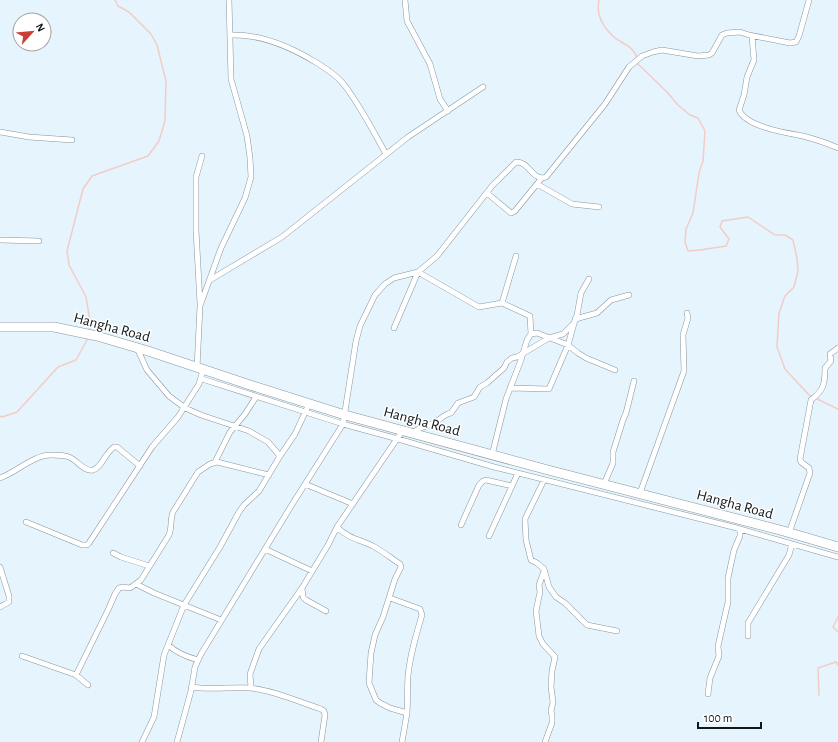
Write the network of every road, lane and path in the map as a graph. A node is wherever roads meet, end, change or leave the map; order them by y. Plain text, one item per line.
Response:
1 (229, 0) edge
2 (405, 0) edge
3 (809, 0) edge
4 (231, 35) junction
5 (752, 36) junction
6 (483, 87) dead end
7 (448, 111) junction
8 (0, 132) edge
9 (72, 140) dead end
10 (838, 148) edge
11 (386, 154) junction
12 (202, 156) dead end
13 (541, 179) junction
14 (537, 184) junction
15 (487, 193) junction
16 (599, 207) dead end
17 (0, 240) edge
18 (39, 241) dead end
19 (516, 256) dead end
20 (418, 272) junction
21 (589, 278) dead end
22 (210, 280) junction
23 (629, 295) dead end
24 (502, 303) junction
25 (200, 306) junction
26 (687, 313) dead end
27 (574, 323) junction
28 (0, 327) edge
29 (394, 328) dead end
30 (531, 334) junction
31 (549, 338) junction
32 (568, 345) junction
33 (137, 348) junction
34 (838, 348) edge
35 (523, 354) junction
36 (615, 370) dead end
37 (201, 372) junction
38 (634, 381) dead end
39 (510, 388) junction
40 (256, 397) junction
41 (184, 408) junction
42 (308, 408) junction
43 (344, 420) junction
44 (235, 426) junction
45 (403, 430) junction
46 (412, 433) junction
47 (398, 438) junction
48 (492, 455) junction
49 (280, 456) junction
50 (215, 462) junction
51 (140, 466) junction
52 (518, 473) junction
53 (269, 475) junction
54 (0, 478) edge
55 (544, 480) junction
56 (305, 484) junction
57 (604, 484) junction
58 (512, 486) junction
59 (640, 493) junction
60 (353, 504) junction
61 (26, 522) dead end
62 (461, 525) dead end
63 (337, 527) junction
64 (740, 530) junction
65 (790, 533) junction
66 (489, 536) dead end
67 (792, 544) junction
68 (838, 547) edge
69 (265, 549) junction
70 (113, 553) dead end
71 (838, 557) edge
72 (149, 566) junction
73 (0, 568) edge
74 (544, 570) junction
75 (312, 571) junction
76 (136, 584) junction
77 (302, 588) junction
78 (390, 598) junction
79 (184, 605) junction
80 (0, 607) edge
81 (326, 611) dead end
82 (221, 620) junction
83 (617, 631) dead end
84 (748, 636) dead end
85 (168, 645) junction
86 (22, 656) dead end
87 (198, 660) junction
88 (76, 675) junction
89 (88, 686) dead end
90 (191, 686) junction
91 (251, 688) junction
92 (708, 694) dead end
93 (407, 713) junction
94 (142, 742) edge
95 (177, 742) edge
96 (320, 742) edge
97 (402, 742) edge
98 (545, 742) edge

1 - 4 street
2 - 7 street
3 - 5 street
4 - 11 street
4 - 22 street
5 - 10 street
5 - 13 street
6 - 7 street
7 - 11 street
8 - 9 street
11 - 22 street
12 - 25 street
13 - 14 street
13 - 15 street
14 - 15 street
14 - 16 street
15 - 20 street
17 - 18 street
19 - 24 street
20 - 24 street
20 - 29 street
20 - 43 street
21 - 27 street
22 - 25 street
23 - 27 street
24 - 30 street
25 - 37 street
26 - 59 street
27 - 31 street
27 - 32 street
28 - 33 highway, Hangha Road
30 - 31 street
30 - 35 street
31 - 32 street
31 - 35 street
32 - 36 street
32 - 39 street
33 - 37 highway, Hangha Road
33 - 41 street
34 - 65 street
35 - 39 street
35 - 46 street
37 - 40 street
37 - 41 street
37 - 42 highway, Hangha Road
38 - 57 street
39 - 48 street
40 - 42 street
40 - 44 street
41 - 44 street
41 - 51 street
42 - 43 highway, Hangha Road
42 - 49 street
43 - 45 highway, Hangha Road
43 - 47 street
43 - 56 street
44 - 49 street
44 - 50 street
45 - 46 highway, Hangha Road
45 - 47 street
46 - 48 highway, Hangha Road
47 - 52 street
47 - 60 street
48 - 57 highway, Hangha Road
49 - 53 street
50 - 53 street
50 - 72 street
51 - 54 street
51 - 61 street
52 - 55 street
52 - 58 street
53 - 79 street
55 - 64 street
55 - 74 street
56 - 60 street
56 - 69 street
57 - 59 highway, Hangha Road
58 - 62 street
58 - 66 street
59 - 65 highway, Hangha Road
60 - 63 street
63 - 75 street
63 - 78 street
64 - 67 street
64 - 92 street
65 - 68 highway, Hangha Road
67 - 71 street
67 - 84 street
69 - 75 street
69 - 82 street
70 - 72 street
72 - 76 street
73 - 80 street
74 - 83 street
74 - 98 street
75 - 77 street
76 - 79 street
76 - 88 street
77 - 81 street
77 - 91 street
78 - 93 street
78 - 93 street
79 - 82 street
79 - 85 street
82 - 87 street
85 - 87 street
85 - 94 street
86 - 88 street
87 - 90 street
88 - 89 street
90 - 91 street
90 - 95 street
91 - 96 street
93 - 97 street

